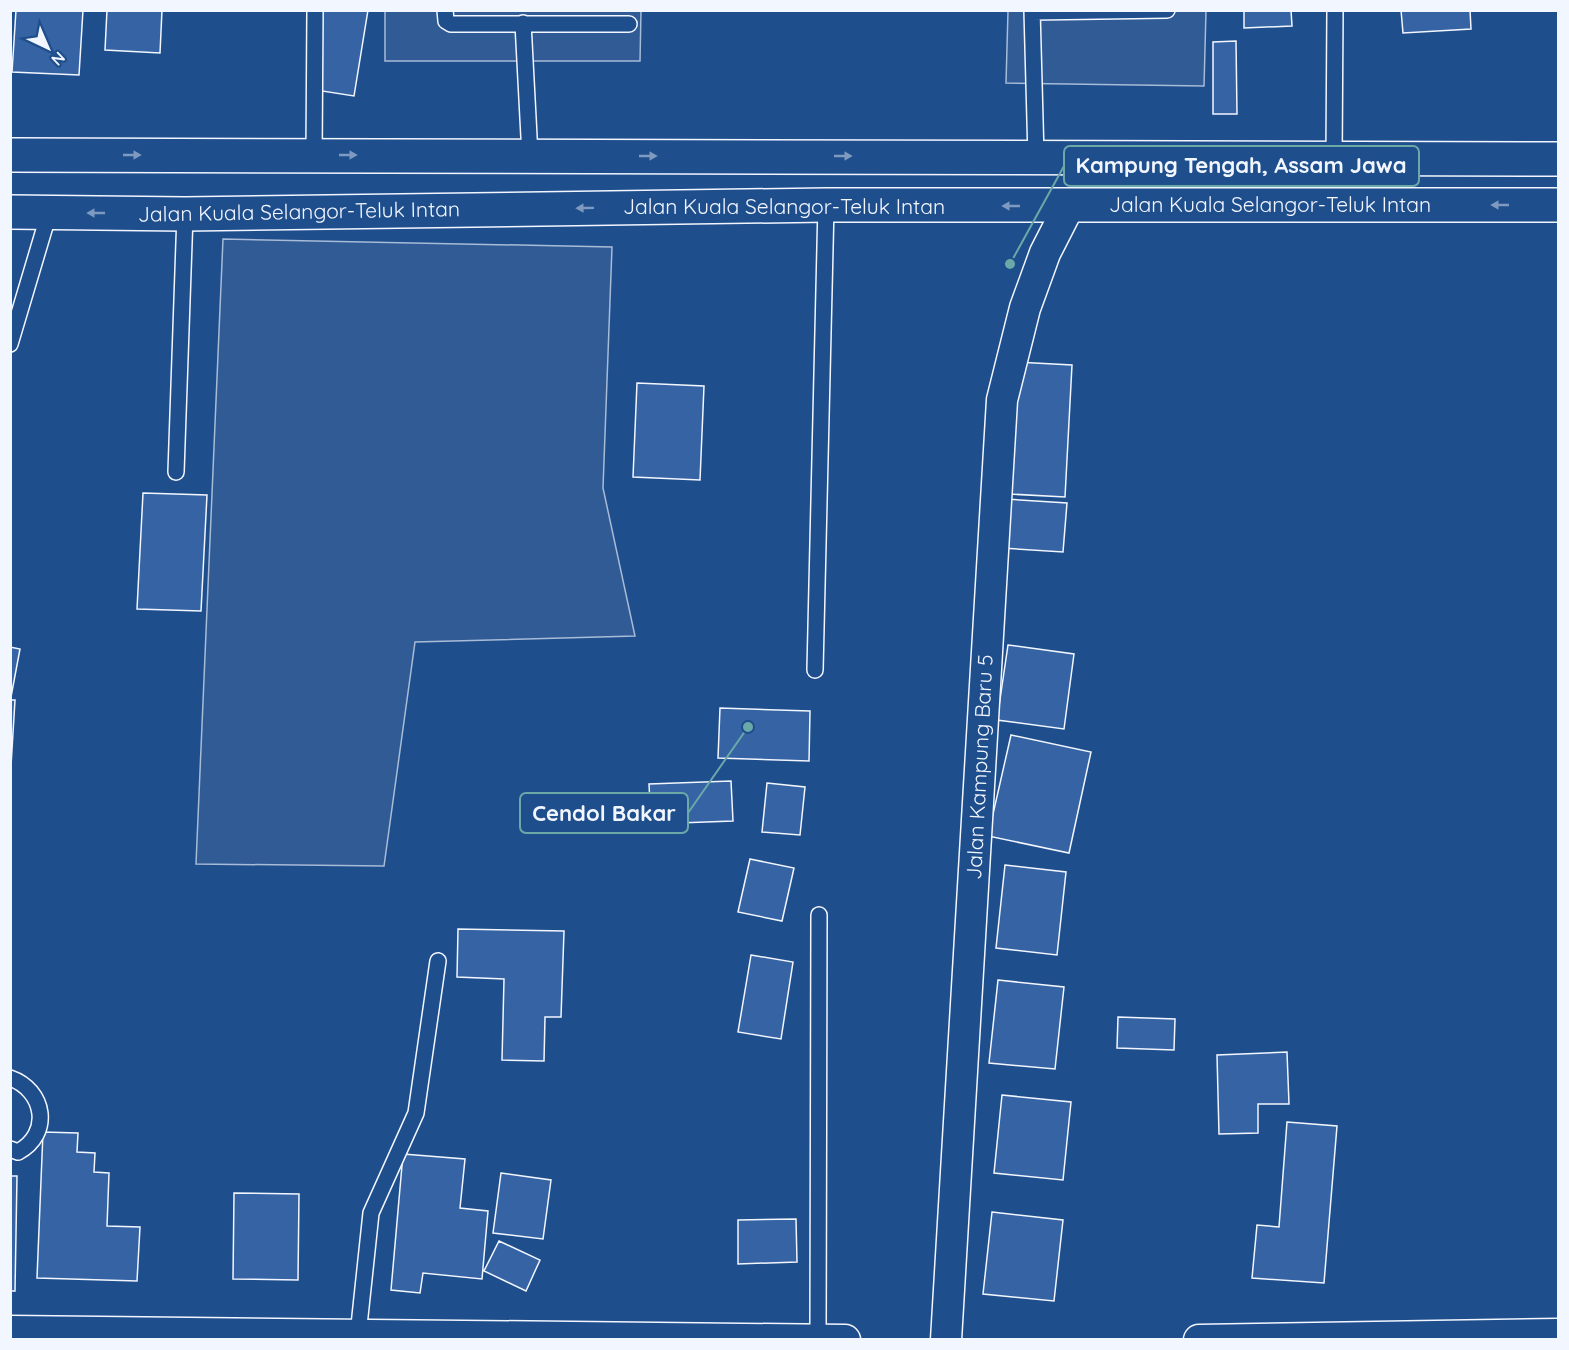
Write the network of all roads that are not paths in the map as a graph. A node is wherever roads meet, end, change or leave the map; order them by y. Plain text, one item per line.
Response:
1 (315, 10) edge
2 (446, 10) edge
3 (1167, 10) edge
4 (1335, 10) edge
5 (1032, 11) edge
6 (523, 23) junction
7 (629, 24) dead end
8 (10, 155) edge
9 (314, 155) junction
10 (530, 156) junction
11 (1036, 157) junction
12 (1334, 158) junction
13 (1558, 159) edge
14 (826, 205) junction
15 (1558, 205) edge
16 (1069, 206) junction
17 (10, 212) edge
18 (49, 213) junction
19 (185, 214) junction
20 (10, 344) edge
21 (176, 472) dead end
22 (815, 670) dead end
23 (819, 915) dead end
24 (438, 961) dead end
25 (10, 1078) edge
26 (10, 1149) edge
27 (10, 1331) edge
28 (1558, 1334) edge
29 (358, 1335) junction
30 (831, 1339) edge
31 (946, 1340) edge
32 (1199, 1340) edge

1 - 9 lane
2 - 6 lane
3 - 5 lane
4 - 12 lane
5 - 11 lane
6 - 7 lane
6 - 10 lane
8 -> 9 highway
9 -> 10 highway
10 -> 11 highway
11 - 12 highway
12 - 13 highway
16 -> 14 highway, Jalan Kuala Selangor-Teluk Intan
14 -> 19 highway, Jalan Kuala Selangor-Teluk Intan
14 - 22 lane
15 -> 16 highway, Jalan Kuala Selangor-Teluk Intan
16 - 31 street, Jalan Kampung Baru 5
17 - 18 highway, Jalan Kuala Selangor-Teluk Intan
19 -> 18 highway, Jalan Kuala Selangor-Teluk Intan
18 - 20 lane
19 - 21 lane
23 - 30 lane
24 - 29 lane
25 - 26 lane
27 - 29 street
28 - 32 street
29 - 30 street

